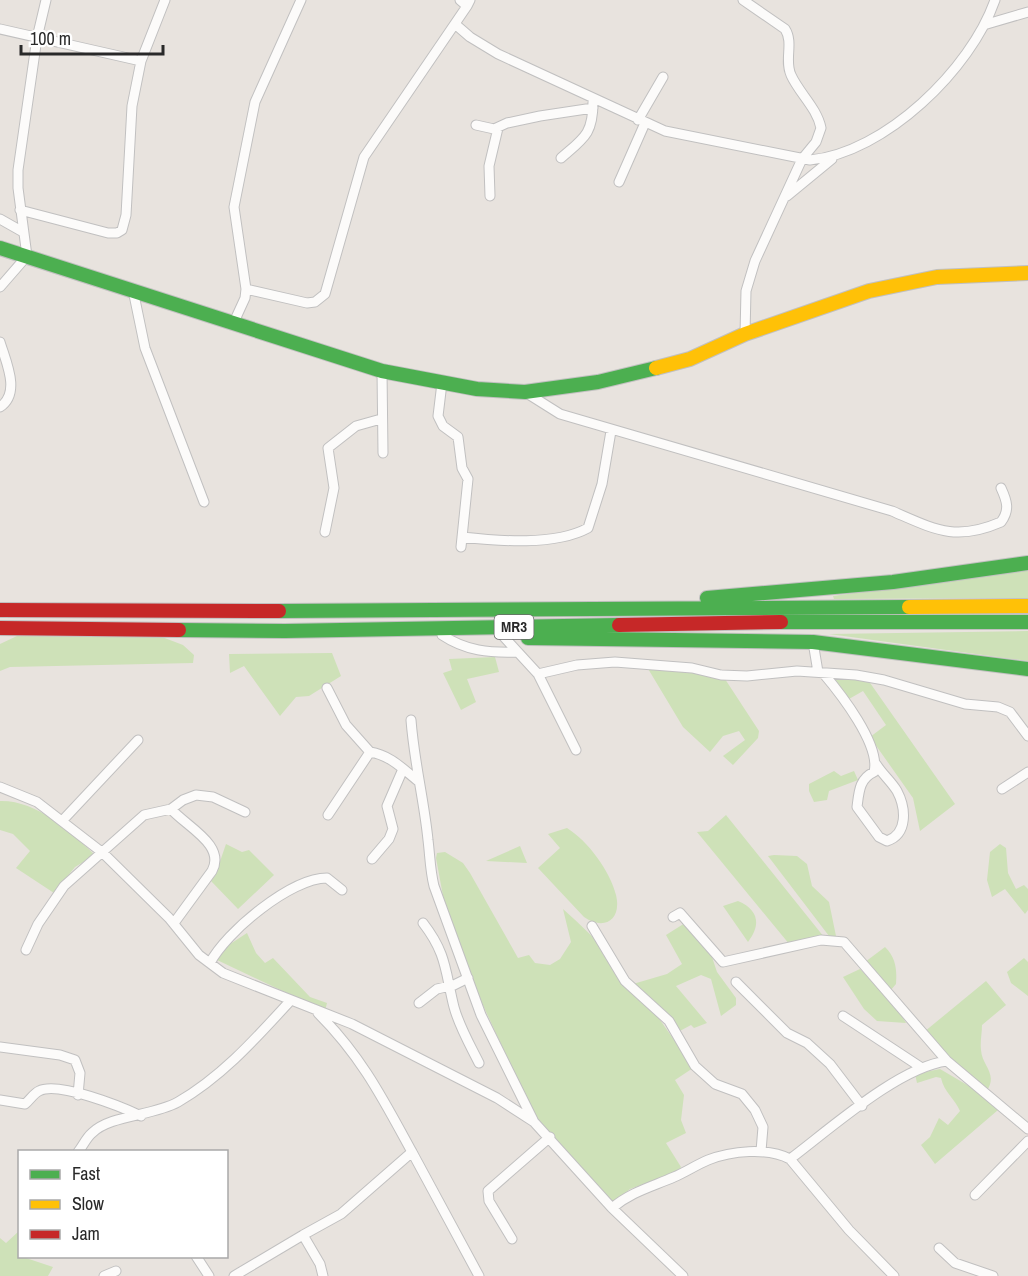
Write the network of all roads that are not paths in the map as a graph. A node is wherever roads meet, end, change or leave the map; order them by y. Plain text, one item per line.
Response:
1 (46, 0) edge
2 (165, 0) edge
3 (301, 0) edge
4 (743, 0) edge
5 (995, 0) edge
6 (466, 2) edge
7 (1028, 12) edge
8 (455, 24) junction
9 (987, 24) junction
10 (0, 29) edge
11 (37, 38) junction
12 (141, 61) junction
13 (663, 77) dead end
14 (593, 97) junction
15 (593, 108) junction
16 (642, 121) junction
17 (476, 125) dead end
18 (498, 128) junction
19 (836, 156) junction
20 (561, 158) dead end
21 (802, 159) junction
22 (620, 182) dead end
23 (490, 196) dead end
24 (784, 198) junction
25 (20, 210) junction
26 (0, 219) edge
27 (23, 232) junction
28 (0, 248) edge
29 (27, 256) junction
30 (1028, 273) edge
31 (0, 287) edge
32 (246, 289) junction
33 (133, 290) junction
34 (234, 322) junction
35 (746, 334) junction
36 (0, 342) edge
37 (382, 371) junction
38 (442, 383) junction
39 (525, 392) junction
40 (0, 407) edge
41 (381, 419) junction
42 (611, 431) junction
43 (383, 453) dead end
44 (1001, 488) dead end
45 (204, 502) dead end
46 (325, 532) dead end
47 (1028, 563) edge
48 (1028, 606) edge
49 (0, 610) edge
50 (453, 611) junction
51 (1028, 622) edge
52 (0, 628) edge
53 (285, 631) junction
54 (442, 635) junction
55 (504, 637) junction
56 (813, 642) junction
57 (518, 652) junction
58 (1028, 669) edge
59 (820, 673) junction
60 (537, 674) junction
61 (327, 688) dead end
62 (411, 720) dead end
63 (1028, 736) edge
64 (138, 740) dead end
65 (576, 750) dead end
66 (370, 752) junction
67 (876, 764) junction
68 (403, 769) junction
69 (1028, 772) edge
70 (418, 781) junction
71 (0, 787) edge
72 (1002, 789) dead end
73 (171, 810) junction
74 (245, 812) dead end
75 (328, 815) dead end
76 (63, 821) junction
77 (103, 853) junction
78 (372, 860) dead end
79 (342, 890) dead end
80 (673, 917) dead end
81 (174, 923) junction
82 (423, 923) dead end
83 (592, 926) dead end
84 (26, 950) dead end
85 (210, 963) junction
86 (468, 978) junction
87 (736, 982) dead end
88 (450, 986) junction
89 (291, 1000) junction
90 (419, 1003) dead end
91 (317, 1012) junction
92 (843, 1016) dead end
93 (0, 1047) edge
94 (947, 1061) junction
95 (479, 1063) dead end
96 (922, 1068) junction
97 (78, 1095) junction
98 (0, 1100) edge
99 (862, 1106) junction
100 (142, 1116) junction
101 (534, 1122) junction
102 (1028, 1129) edge
103 (550, 1137) junction
104 (1028, 1141) edge
105 (80, 1150) edge
106 (761, 1151) junction
107 (412, 1152) junction
108 (790, 1159) junction
109 (975, 1195) dead end
110 (612, 1208) junction
111 (303, 1235) junction
112 (512, 1239) dead end
113 (939, 1248) dead end
114 (197, 1258) edge
115 (116, 1271) dead end
116 (104, 1276) edge
117 (209, 1276) edge
118 (234, 1276) edge
119 (323, 1276) edge
120 (479, 1276) edge
121 (683, 1276) edge
122 (894, 1276) edge
123 (993, 1276) edge

1 - 11 street
2 - 12 street
3 - 32 street
4 - 21 street
5 - 9 street
6 - 8 street
7 - 9 street
8 - 14 street
8 - 32 street
9 - 19 street
10 - 11 street
11 - 12 street
11 - 25 street
12 - 25 street
13 - 16 street
14 - 15 street
14 - 16 street
15 - 18 street
15 - 20 street
16 - 21 street
16 - 22 street
17 - 18 street
18 - 23 street
19 - 21 street
19 - 24 street
21 - 24 street
24 - 35 street
25 - 27 street
26 - 27 street
27 - 29 street
28 - 29 main road
29 - 31 street
29 - 33 main road
30 - 35 main road
32 - 34 street
33 - 34 main road
33 - 45 street
34 - 37 main road
35 - 39 main road
36 - 40 street
37 - 38 main road
37 - 41 street
38 - 39 main road
38 - 42 street
39 - 42 street
41 - 43 street
41 - 46 street
42 - 44 street
47 - 50 main road
48 - 50 main road, MR3
49 - 50 main road, MR3
51 - 53 main road, MR3
52 - 53 main road, MR3
53 - 54 main road
54 - 55 main road
54 - 57 street
55 - 56 main road
55 - 57 street
56 - 58 main road
56 - 59 street
57 - 60 street
59 - 60 street
59 - 63 street
59 - 67 street
60 - 65 street
61 - 66 street
62 - 70 street
64 - 76 street
66 - 68 street
66 - 75 street
67 - 67 street
68 - 70 street
68 - 78 street
69 - 72 street
70 - 86 street
71 - 76 street
73 - 74 street
73 - 77 street
73 - 81 street
76 - 77 street
77 - 81 street
77 - 84 street
79 - 85 street
80 - 94 street
81 - 85 street
82 - 88 street
83 - 106 street
85 - 89 street
86 - 88 street
86 - 101 street
87 - 99 street
88 - 90 street
88 - 95 street
89 - 91 street
89 - 100 street
91 - 101 street
91 - 107 street
92 - 96 street
93 - 97 street
94 - 96 street
94 - 102 street
96 - 99 street
97 - 98 street
97 - 100 street
99 - 108 street
100 - 105 street
101 - 103 street
103 - 110 street
103 - 112 street
104 - 109 street
106 - 108 street
106 - 110 street
107 - 111 street
107 - 120 street
108 - 122 street
110 - 121 street
111 - 118 street
111 - 119 street
113 - 123 street
114 - 117 street
115 - 116 street

